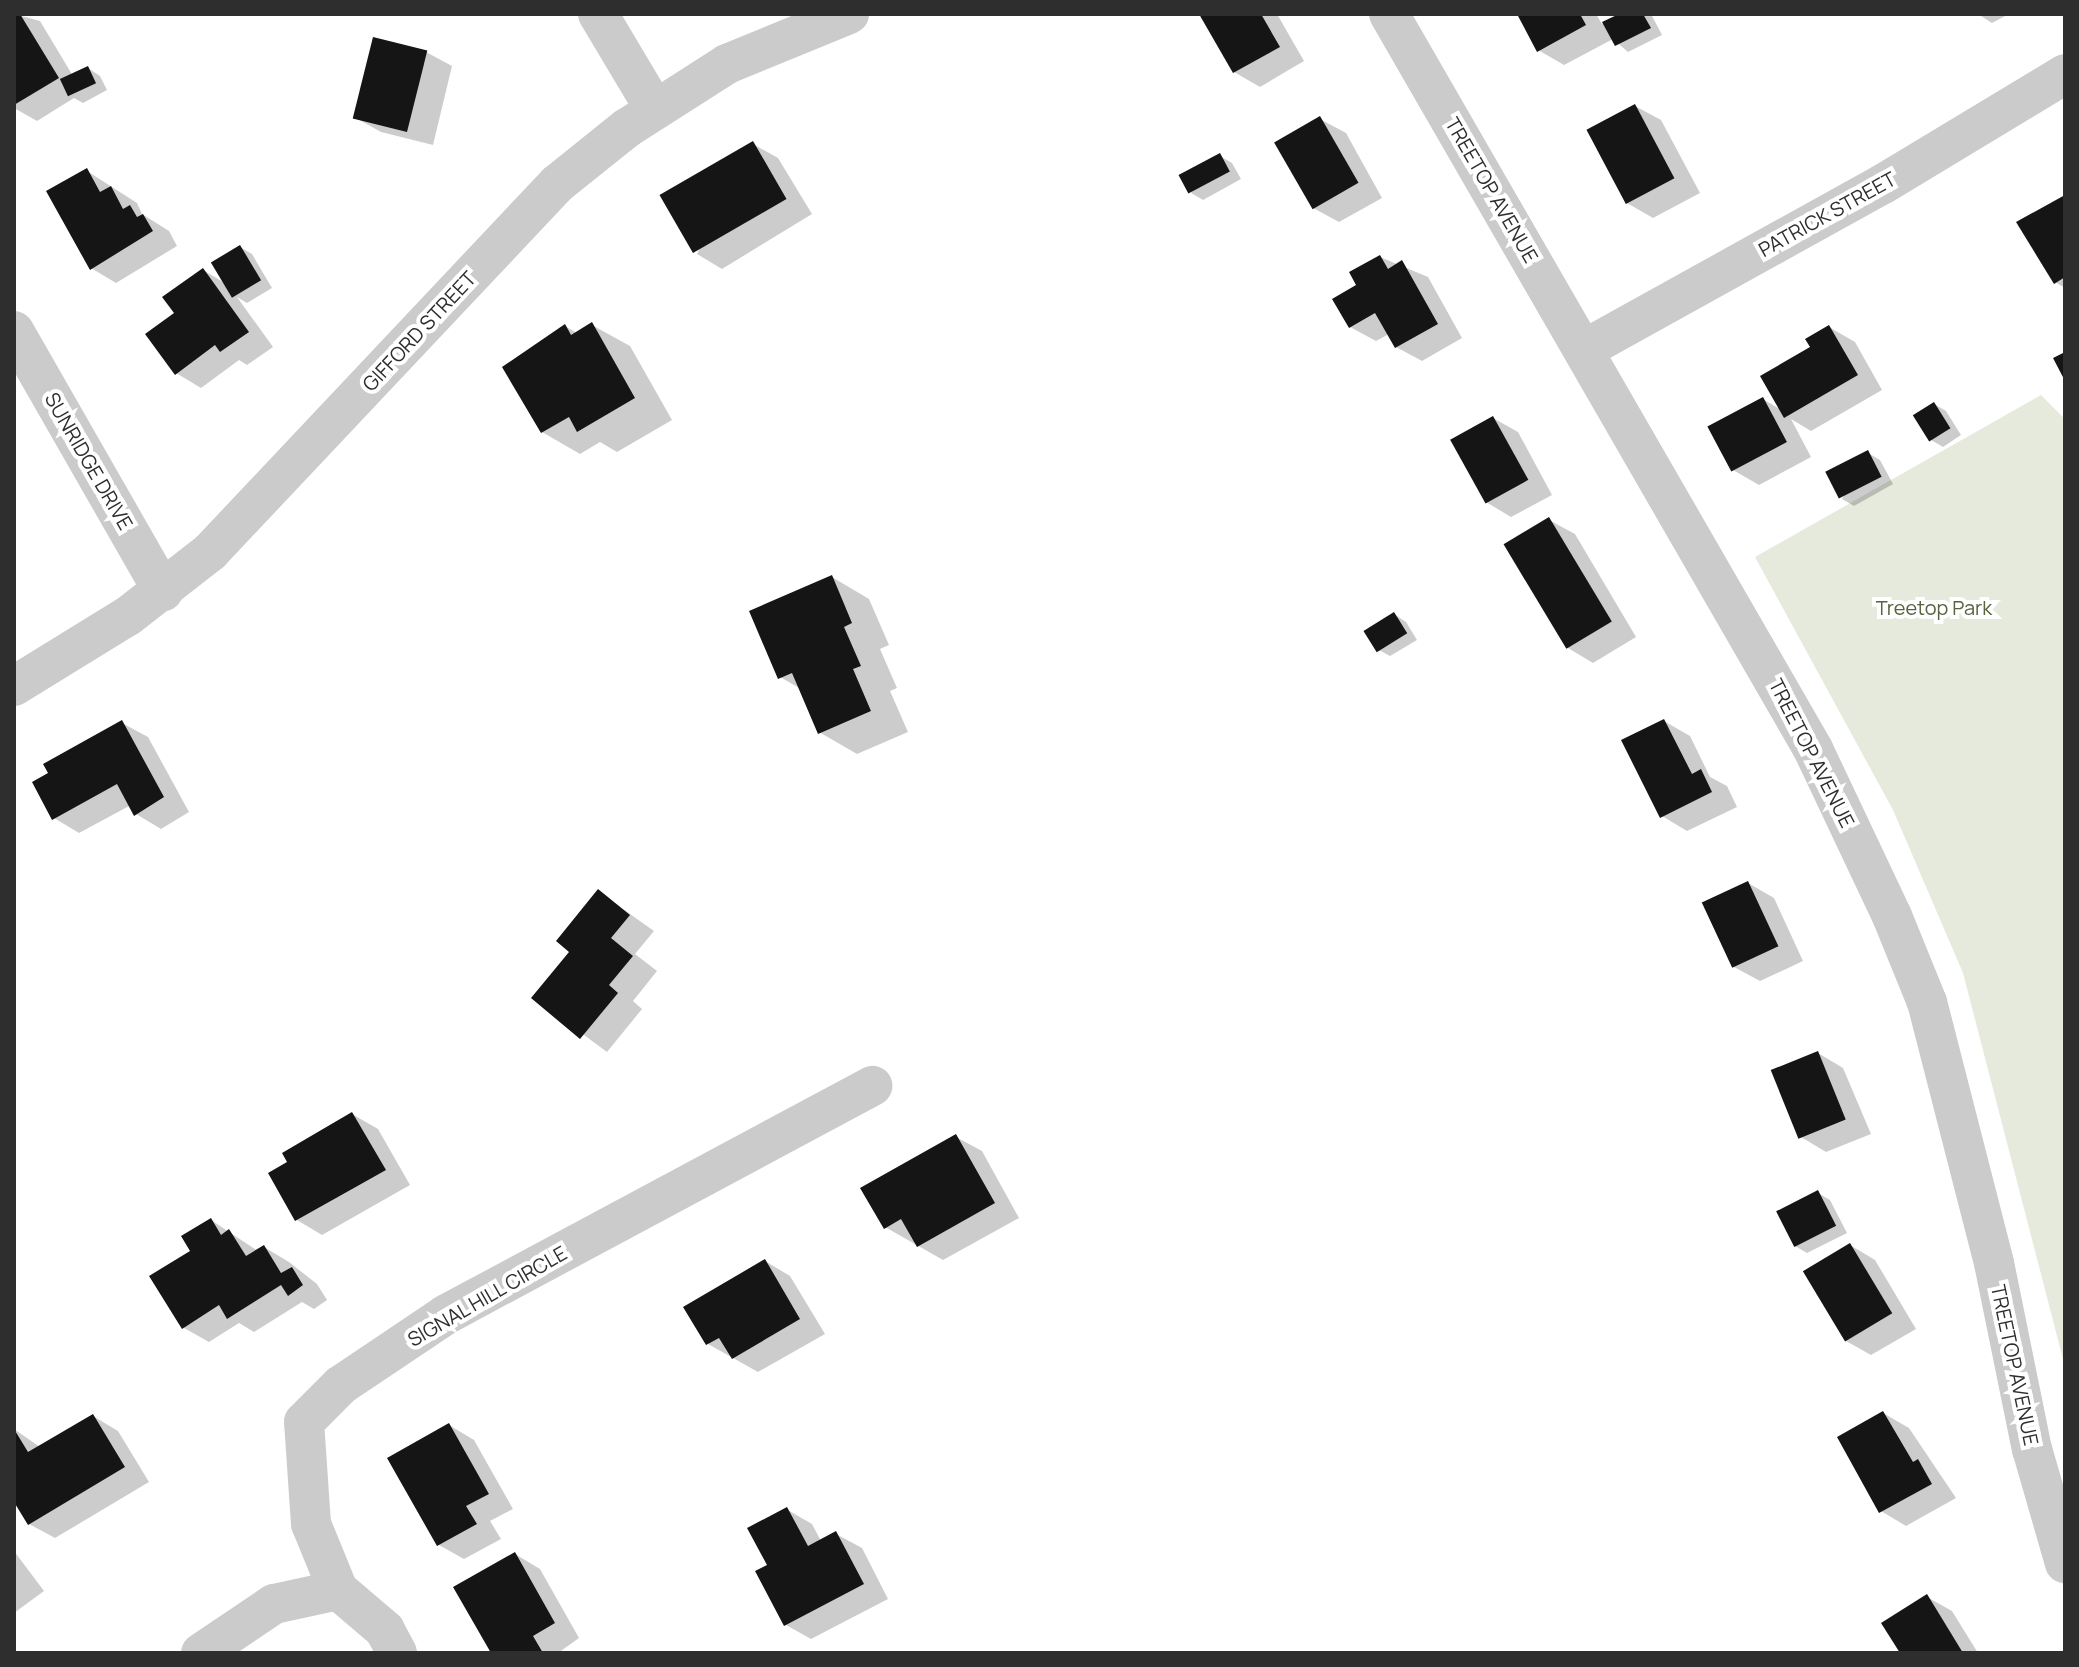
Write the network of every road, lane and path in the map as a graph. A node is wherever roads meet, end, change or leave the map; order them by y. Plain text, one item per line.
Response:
1 (598, 14) edge
2 (849, 14) edge
3 (1389, 14) edge
4 (2065, 74) edge
5 (654, 108) junction
6 (14, 331) edge
7 (1585, 349) junction
8 (163, 591) junction
9 (14, 686) edge
10 (872, 1086) dead end
11 (2065, 1563) edge
12 (338, 1590) junction
13 (201, 1653) edge
14 (397, 1653) edge

1 - 5 street
2 - 5 street, GIFFORD STREET
3 - 7 street, TREETOP AVENUE
4 - 7 street, PATRICK STREET
5 - 8 street, GIFFORD STREET
6 - 8 street, SUNRIDGE DRIVE
7 - 11 street, TREETOP AVENUE
8 - 9 street, GIFFORD STREET
10 - 12 street, SIGNAL HILL CIRCLE
12 - 13 street
12 - 14 street, SIGNAL HILL CIRCLE

